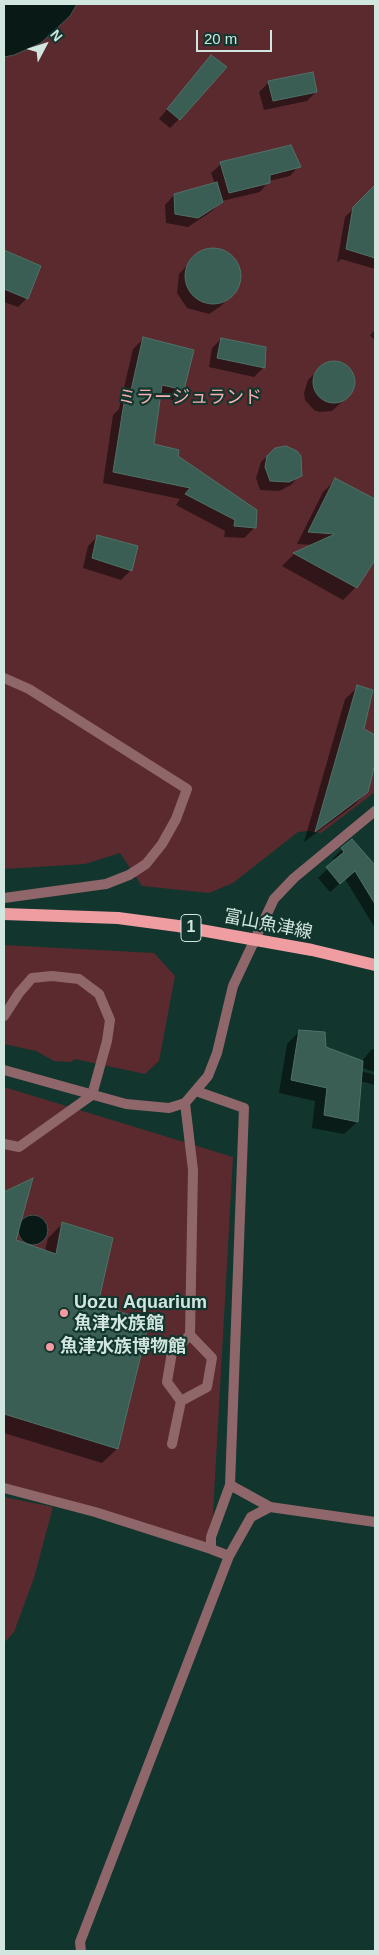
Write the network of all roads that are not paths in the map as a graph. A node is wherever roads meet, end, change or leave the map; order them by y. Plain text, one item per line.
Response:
1 (4, 678) edge
2 (375, 811) edge
3 (4, 898) edge
4 (4, 914) edge
5 (255, 940) junction
6 (375, 965) edge
7 (4, 1016) edge
8 (4, 1070) edge
9 (196, 1092) junction
10 (92, 1095) junction
11 (185, 1103) junction
12 (4, 1144) edge
13 (190, 1336) junction
14 (181, 1402) junction
15 (172, 1444) dead end
16 (230, 1485) junction
17 (4, 1488) edge
18 (270, 1507) junction
19 (375, 1522) edge
20 (211, 1549) junction
21 (229, 1556) junction
22 (81, 1951) edge

1 - 3 street
2 - 5 street
4 - 5 main road, 富山魚津線 / 1
5 - 6 main road, 富山魚津線 / 1
5 - 9 street
7 - 10 street
8 - 10 street
9 - 11 street
9 - 16 street
10 - 11 street
10 - 12 street
11 - 13 street
13 - 14 street
13 - 14 street
14 - 15 street
16 - 18 street
16 - 20 street
17 - 20 street
18 - 19 street
18 - 21 street
20 - 21 street
21 - 22 street

